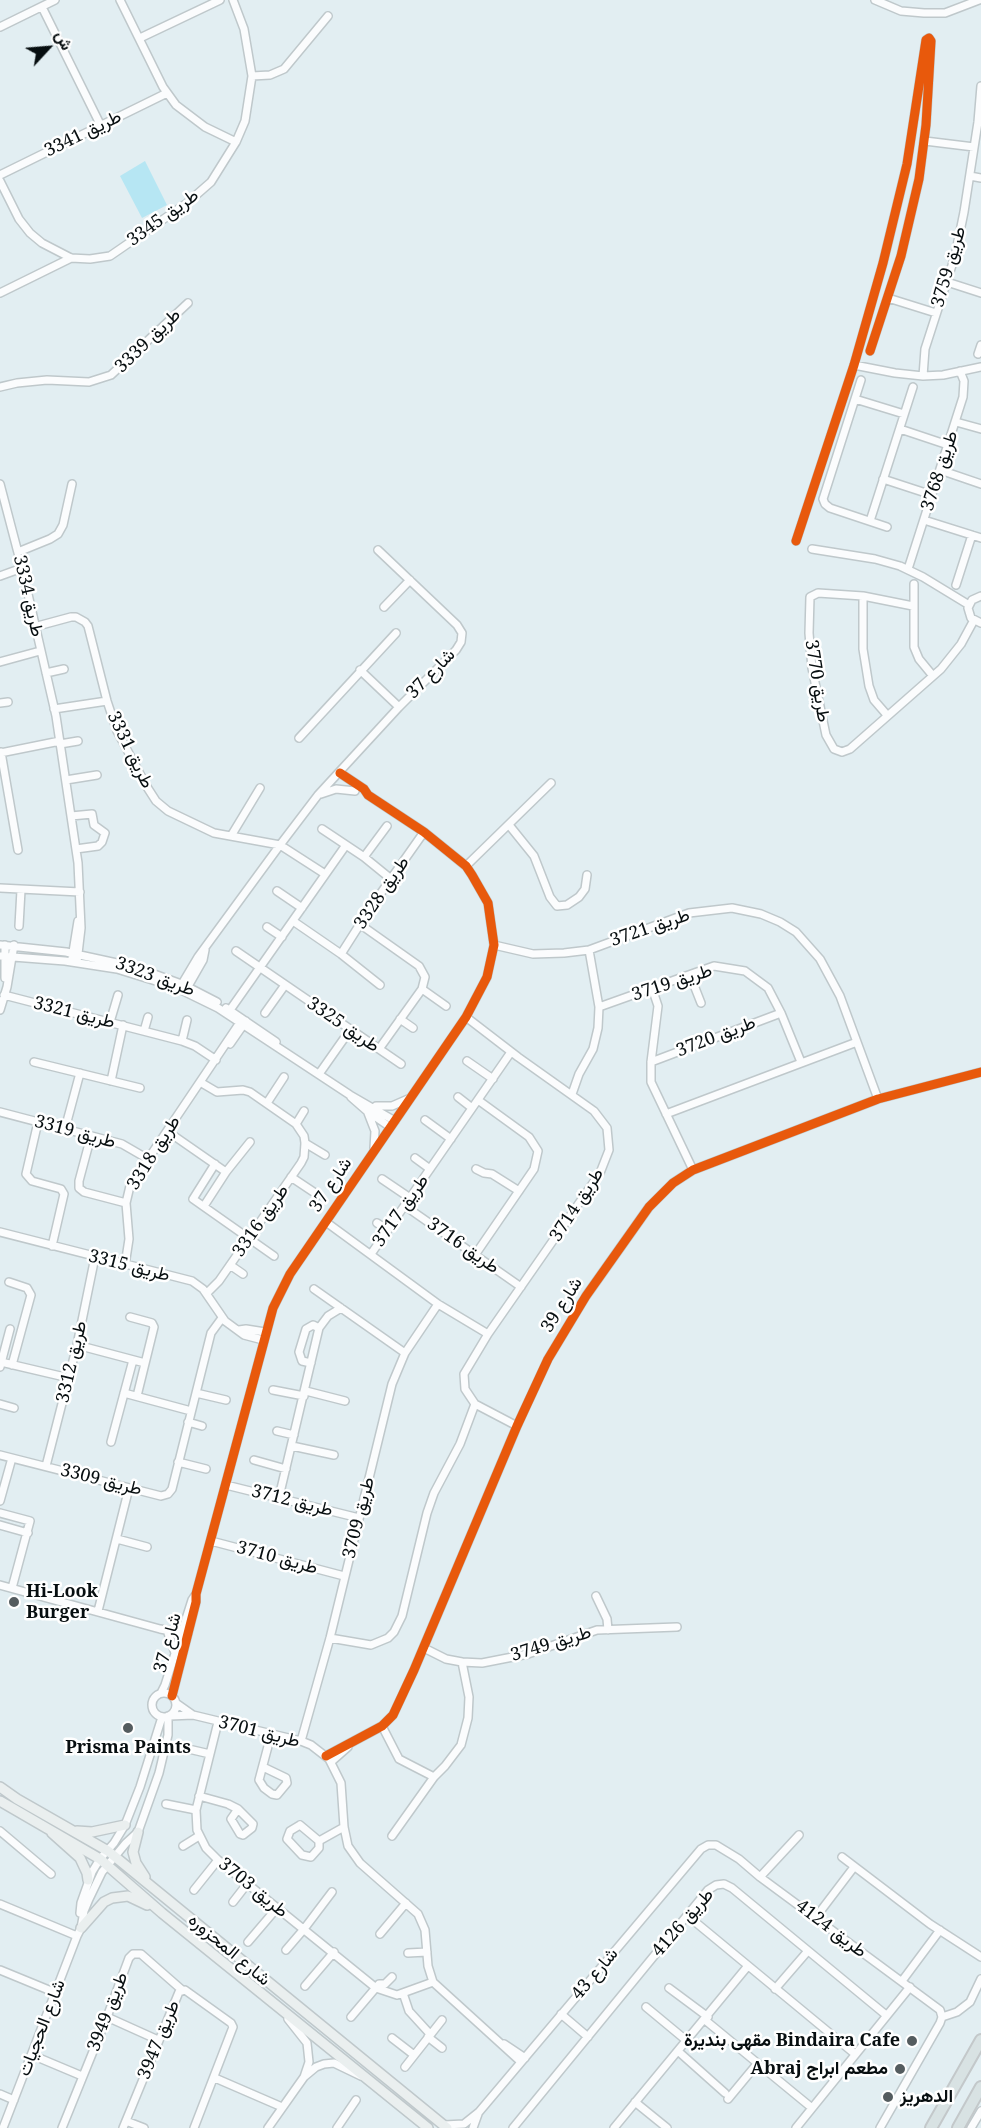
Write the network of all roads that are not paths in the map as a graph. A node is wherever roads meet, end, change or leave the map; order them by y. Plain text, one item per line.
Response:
1 (55, 0) edge
2 (120, 0) edge
3 (220, 0) edge
4 (233, 0) edge
5 (875, 0) edge
6 (979, 0) edge
7 (42, 7) junction
8 (328, 16) dead end
9 (0, 27) edge
10 (140, 38) junction
11 (252, 76) junction
12 (981, 86) edge
13 (167, 93) junction
14 (979, 122) edge
15 (101, 126) junction
16 (925, 141) junction
17 (236, 142) junction
18 (974, 147) junction
19 (0, 175) edge
20 (970, 176) junction
21 (981, 178) edge
22 (0, 181) edge
23 (71, 258) junction
24 (947, 282) junction
25 (0, 293) edge
26 (981, 293) edge
27 (888, 298) junction
28 (188, 303) dead end
29 (936, 313) junction
30 (981, 345) edge
31 (870, 351) dead end
32 (978, 354) dead end
33 (854, 365) junction
34 (981, 367) edge
35 (960, 371) junction
36 (923, 376) junction
37 (861, 380) dead end
38 (0, 387) edge
39 (913, 387) dead end
40 (855, 399) junction
41 (904, 414) junction
42 (956, 422) junction
43 (900, 429) junction
44 (981, 429) edge
45 (948, 445) junction
46 (940, 470) junction
47 (883, 479) junction
48 (0, 484) edge
49 (72, 484) dead end
50 (981, 484) edge
51 (932, 495) junction
52 (924, 520) junction
53 (870, 521) junction
54 (887, 527) dead end
55 (972, 536) junction
56 (981, 538) edge
57 (796, 541) dead end
58 (812, 549) dead end
59 (378, 550) dead end
60 (18, 552) junction
61 (22, 568) junction
62 (908, 569) junction
63 (0, 576) edge
64 (410, 580) junction
65 (914, 584) dead end
66 (956, 585) dead end
67 (863, 596) junction
68 (981, 596) edge
69 (969, 604) junction
70 (913, 606) junction
71 (384, 607) dead end
72 (977, 621) edge
73 (34, 627) junction
74 (396, 633) dead end
75 (40, 651) junction
76 (0, 662) edge
77 (64, 669) dead end
78 (360, 670) junction
79 (46, 673) junction
80 (933, 676) junction
81 (106, 701) junction
82 (8, 702) dead end
83 (0, 703) edge
84 (399, 707) junction
85 (54, 709) junction
86 (887, 715) junction
87 (300, 738) dead end
88 (78, 741) dead end
89 (60, 743) junction
90 (0, 752) edge
91 (97, 775) dead end
92 (337, 776) junction
93 (66, 780) junction
94 (551, 783) dead end
95 (260, 788) dead end
96 (355, 790) junction
97 (318, 795) junction
98 (368, 795) junction
99 (10, 802) junction
100 (0, 804) edge
101 (71, 816) junction
102 (509, 825) junction
103 (387, 826) dead end
104 (322, 829) dead end
105 (424, 832) junction
106 (231, 836) junction
107 (280, 844) junction
108 (346, 845) junction
109 (76, 849) junction
110 (18, 850) dead end
111 (364, 857) junction
112 (465, 866) junction
113 (325, 874) junction
114 (587, 875) dead end
115 (391, 879) junction
116 (0, 888) edge
117 (21, 890) junction
118 (277, 891) dead end
119 (80, 892) junction
120 (302, 908) junction
121 (293, 921) junction
122 (361, 925) junction
123 (19, 926) dead end
124 (267, 927) dead end
125 (282, 937) junction
126 (77, 939) junction
127 (3, 945) edge
128 (14, 945) junction
129 (494, 945) junction
130 (52, 950) junction
131 (589, 950) junction
132 (236, 951) dead end
133 (75, 954) junction
134 (341, 954) junction
135 (5, 956) edge
136 (91, 957) junction
137 (74, 962) junction
138 (260, 968) junction
139 (690, 975) junction
140 (285, 985) junction
141 (380, 985) dead end
142 (183, 988) junction
143 (652, 988) junction
144 (422, 989) junction
145 (4, 995) junction
146 (118, 995) dead end
147 (701, 1003) dead end
148 (446, 1006) dead end
149 (599, 1007) junction
150 (0, 1010) edge
151 (230, 1011) junction
152 (265, 1013) dead end
153 (781, 1013) junction
154 (148, 1017) dead end
155 (466, 1017) junction
156 (400, 1019) junction
157 (188, 1020) dead end
158 (243, 1021) junction
159 (110, 1022) junction
160 (123, 1026) junction
161 (413, 1028) dead end
162 (350, 1030) junction
163 (144, 1031) junction
164 (183, 1041) junction
165 (856, 1042) junction
166 (379, 1049) junction
167 (511, 1052) junction
168 (216, 1060) junction
169 (467, 1061) dead end
170 (34, 1062) dead end
171 (651, 1062) junction
172 (801, 1062) junction
173 (401, 1064) dead end
174 (981, 1072) edge
175 (80, 1073) junction
176 (319, 1074) junction
177 (284, 1077) dead end
178 (492, 1079) junction
179 (111, 1081) junction
180 (200, 1082) junction
181 (140, 1088) dead end
182 (572, 1094) junction
183 (458, 1097) dead end
184 (410, 1098) junction
185 (878, 1099) junction
186 (478, 1100) junction
187 (267, 1103) junction
188 (369, 1108) junction
189 (472, 1108) junction
190 (304, 1111) dead end
191 (0, 1112) edge
192 (666, 1114) junction
193 (424, 1120) dead end
194 (38, 1122) junction
195 (296, 1124) junction
196 (393, 1124) junction
197 (65, 1129) junction
198 (167, 1131) junction
199 (91, 1136) junction
200 (451, 1139) junction
201 (250, 1142) dead end
202 (305, 1143) junction
203 (373, 1153) junction
204 (325, 1155) dead end
205 (415, 1158) dead end
206 (148, 1159) junction
207 (215, 1164) junction
208 (476, 1168) dead end
209 (430, 1169) junction
210 (693, 1170) junction
211 (226, 1172) junction
212 (291, 1177) junction
213 (382, 1179) dead end
214 (519, 1191) junction
215 (318, 1195) dead end
216 (410, 1198) junction
217 (126, 1203) junction
218 (204, 1206) junction
219 (405, 1206) junction
220 (326, 1222) junction
221 (377, 1223) dead end
222 (388, 1230) junction
223 (0, 1232) edge
224 (250, 1237) junction
225 (52, 1246) junction
226 (371, 1254) junction
227 (475, 1255) junction
228 (274, 1256) dead end
229 (95, 1257) junction
230 (125, 1265) junction
231 (230, 1265) junction
232 (243, 1274) dead end
233 (9, 1282) dead end
234 (521, 1287) junction
235 (314, 1289) dead end
236 (207, 1293) junction
237 (438, 1304) junction
238 (341, 1308) junction
239 (130, 1317) dead end
240 (222, 1318) junction
241 (0, 1326) edge
242 (319, 1328) junction
243 (10, 1329) junction
244 (21, 1332) junction
245 (265, 1332) junction
246 (241, 1333) junction
247 (488, 1334) junction
248 (263, 1340) junction
249 (77, 1346) junction
250 (405, 1353) junction
251 (258, 1356) junction
252 (133, 1360) junction
253 (145, 1363) junction
254 (311, 1363) junction
255 (1, 1364) edge
256 (12, 1365) junction
257 (69, 1378) junction
258 (273, 1390) dead end
259 (124, 1393) junction
260 (196, 1393) junction
261 (305, 1394) junction
262 (137, 1396) junction
263 (226, 1400) dead end
264 (345, 1401) dead end
265 (0, 1404) edge
266 (475, 1404) junction
267 (14, 1408) dead end
268 (191, 1411) junction
269 (188, 1422) junction
270 (202, 1426) dead end
271 (517, 1426) junction
272 (277, 1431) dead end
273 (294, 1435) junction
274 (111, 1442) dead end
275 (292, 1446) junction
276 (0, 1455) edge
277 (334, 1455) dead end
278 (12, 1458) junction
279 (254, 1460) dead end
280 (178, 1461) junction
281 (46, 1466) junction
282 (206, 1468) dead end
283 (285, 1469) junction
284 (226, 1485) junction
285 (129, 1488) junction
286 (279, 1497) junction
287 (0, 1501) edge
288 (0, 1513) edge
289 (359, 1518) junction
290 (0, 1525) edge
291 (28, 1533) junction
292 (117, 1539) junction
293 (211, 1541) junction
294 (147, 1547) dead end
295 (344, 1576) junction
296 (0, 1585) edge
297 (12, 1588) junction
298 (596, 1596) dead end
299 (98, 1611) junction
300 (677, 1627) dead end
301 (160, 1629) junction
302 (608, 1630) junction
303 (168, 1633) junction
304 (184, 1636) junction
305 (330, 1638) junction
306 (424, 1648) junction
307 (175, 1653) junction
308 (462, 1662) junction
309 (161, 1693) junction
310 (174, 1700) junction
311 (193, 1715) junction
312 (167, 1716) junction
313 (218, 1722) junction
314 (382, 1726) junction
315 (271, 1735) junction
316 (301, 1742) junction
317 (180, 1747) dead end
318 (210, 1754) junction
319 (328, 1759) junction
320 (263, 1767) dead end
321 (434, 1777) junction
322 (0, 1787) edge
323 (199, 1796) junction
324 (0, 1801) edge
325 (166, 1804) dead end
326 (238, 1809) dead end
327 (196, 1810) junction
328 (125, 1825) junction
329 (344, 1827) junction
330 (49, 1828) junction
331 (0, 1831) edge
332 (74, 1831) junction
333 (138, 1832) junction
334 (800, 1835) dead end
335 (199, 1836) junction
336 (392, 1836) dead end
337 (319, 1841) junction
338 (716, 1845) joint
339 (183, 1846) dead end
340 (111, 1854) junction
341 (842, 1857) dead end
342 (218, 1860) junction
343 (104, 1862) junction
344 (854, 1867) junction
345 (51, 1874) dead end
346 (760, 1877) junction
347 (88, 1880) junction
348 (247, 1884) junction
349 (154, 1888) junction
350 (194, 1890) dead end
351 (332, 1892) dead end
352 (233, 1902) dead end
353 (406, 1903) junction
354 (0, 1904) edge
355 (277, 1908) junction
356 (162, 1913) junction
357 (688, 1916) junction
358 (816, 1917) junction
359 (304, 1929) junction
360 (940, 1930) junction
361 (79, 1932) junction
362 (380, 1934) dead end
363 (248, 1942) dead end
364 (286, 1950) dead end
365 (334, 1952) junction
366 (427, 1952) junction
367 (807, 1952) junction
368 (408, 1953) dead end
369 (981, 1957) edge
370 (747, 1967) junction
371 (0, 1971) edge
372 (392, 1977) dead end
373 (981, 1979) edge
374 (902, 1981) junction
375 (433, 1982) junction
376 (305, 1986) dead end
377 (910, 1987) junction
378 (376, 1988) junction
379 (669, 1988) dead end
380 (775, 1989) junction
381 (182, 1990) junction
382 (56, 1993) junction
383 (403, 1993) junction
384 (646, 2007) dead end
385 (280, 2008) junction
386 (561, 2014) junction
387 (886, 2015) junction
388 (107, 2017) junction
389 (351, 2017) dead end
390 (942, 2017) junction
391 (706, 2019) junction
392 (442, 2020) dead end
393 (429, 2035) junction
394 (588, 2037) junction
395 (392, 2038) dead end
396 (158, 2040) junction
397 (981, 2040) edge
398 (687, 2041) junction
399 (442, 2048) dead end
400 (679, 2052) junction
401 (855, 2054) junction
402 (32, 2055) junction
403 (414, 2055) junction
404 (523, 2060) junction
405 (757, 2064) junction
406 (405, 2067) dead end
407 (82, 2076) junction
408 (304, 2077) junction
409 (215, 2078) junction
410 (368, 2078) junction
411 (981, 2086) edge
412 (0, 2094) edge
413 (14, 2100) junction
414 (356, 2100) dead end
415 (635, 2102) junction
416 (282, 2107) junction
417 (812, 2108) junction
418 (981, 2111) edge
419 (479, 2112) junction
420 (124, 2124) edge
421 (446, 2126) edge
422 (341, 2127) edge
423 (3, 2128) edge
424 (62, 2128) edge
425 (144, 2128) edge
426 (194, 2128) edge
427 (268, 2128) edge
428 (428, 2128) edge
429 (473, 2128) edge
430 (513, 2128) edge
431 (614, 2128) edge
432 (667, 2128) edge
433 (796, 2128) edge
434 (880, 2128) edge
435 (931, 2128) edge
436 (958, 2128) edge
437 (971, 2128) edge

1 - 7 street
2 - 10 street
3 - 10 street
4 - 11 street, طريق 3345
5 - 6 street
7 - 9 street
7 - 15 street
8 - 11 street
10 - 13 street
11 - 17 street, طريق 3345
12 - 14 street, طريق 3759
13 - 15 street, طريق 3341
13 - 17 street
14 - 18 street, طريق 3759
15 - 19 street, طريق 3341
16 - 18 street
16 - 27 street
16 - 33 street
17 - 23 street, طريق 3345
18 - 20 street, طريق 3759
20 - 21 street
20 - 24 street, طريق 3759
22 - 23 street
23 - 25 street
24 - 26 street
24 - 29 street, طريق 3759
27 - 29 street
27 - 31 street
28 - 38 street, طريق 3339
29 - 36 street, طريق 3759
30 - 32 street
33 - 36 street
33 - 57 street
34 - 35 street
35 - 36 street
35 - 42 street, طريق 3768
37 - 40 street
39 - 41 street
40 - 41 street
40 - 53 street
41 - 43 street
42 - 44 street
42 - 45 street, طريق 3768
43 - 45 street
43 - 47 street
45 - 46 street, طريق 3768
46 - 50 street
46 - 51 street, طريق 3768
47 - 51 street
47 - 53 street
48 - 60 street, طريق 3334
49 - 60 street
51 - 52 street, طريق 3768
52 - 55 street
52 - 62 street, طريق 3768
53 - 54 street
55 - 56 street
55 - 66 street
58 - 62 street
59 - 64 street, شارع 37
60 - 61 street, طريق 3334
61 - 63 street
61 - 73 street, طريق 3334
62 - 69 street
64 - 71 street
64 - 84 street, شارع 37
65 - 70 street
67 - 70 street, طريق 3770
67 - 86 street
67 - 86 street, طريق 3770
68 - 69 street
69 - 72 street
70 - 80 street
72 - 80 street, طريق 3770
73 - 75 street, طريق 3334
73 - 81 street, طريق 3331
74 - 78 street
75 - 76 street
75 - 79 street, طريق 3334
77 - 79 street
78 - 84 street
78 - 87 street
79 - 85 street, طريق 3334
80 - 86 street, طريق 3770
81 - 85 street
81 - 106 street, طريق 3331
82 - 83 street
84 - 92 street, شارع 37
85 - 89 street, طريق 3334
88 - 89 street
89 - 90 street
89 - 93 street, طريق 3334
90 - 99 street
91 - 93 street
92 - 96 street, شارع 37
92 - 97 street
92 - 98 street, شارع 37
93 - 101 street, طريق 3334
94 - 102 street
95 - 106 street
96 - 97 street
96 - 98 street, شارع 37
97 - 107 street
98 - 105 street, شارع 37
99 - 100 street
99 - 110 street
101 - 109 street, طريق 3334
101 - 109 street
102 - 112 street
102 - 114 street
103 - 111 street
104 - 108 street
105 - 112 street, شارع 37
105 - 115 street, طريق 3328
106 - 107 street, طريق 3331
107 - 113 street
107 - 142 street
108 - 111 street
108 - 113 street
109 - 119 street, طريق 3334
111 - 115 street
112 - 129 street, شارع 37
113 - 120 street
115 - 122 street, طريق 3328
116 - 117 street
117 - 119 street
117 - 123 street
118 - 120 street
119 - 126 street, طريق 3334
120 - 121 street
121 - 125 street
121 - 134 street
122 - 134 street, طريق 3328
122 - 144 street
124 - 125 street
125 - 138 street
126 - 130 street
126 - 133 street, طريق 3334
126 - 136 street
127 - 128 street, طريق 3323
127 - 135 street
128 - 130 street, طريق 3323
128 - 135 street
129 - 131 street, طريق 3721
129 - 155 street, شارع 37
130 - 133 street, طريق 3323
131 - 149 street
131 - 165 street, طريق 3721
132 - 138 street, طريق 3325
133 - 136 street, طريق 3323
133 - 137 street, طريق 3334
134 - 141 street
135 - 137 street, طريق 3323
135 - 145 street
136 - 142 street, طريق 3323
137 - 142 street, طريق 3323
138 - 140 street, طريق 3325
138 - 151 street
139 - 143 street, طريق 3719
139 - 147 street
139 - 153 street, طريق 3719
140 - 152 street
140 - 162 street, طريق 3325
142 - 151 street, طريق 3323
142 - 158 street, طريق 3323
143 - 149 street, طريق 3719
143 - 171 street, طريق 3720
144 - 148 street
144 - 156 street
145 - 150 street
145 - 159 street, طريق 3321
146 - 159 street
149 - 182 street
151 - 158 street, طريق 3323
153 - 171 street, طريق 3720
153 - 172 street, طريق 3719
154 - 163 street
155 - 167 street, طريق 3714
155 - 184 street, شارع 37
156 - 161 street
156 - 166 street
157 - 164 street
158 - 168 street, طريق 3318
158 - 176 street, طريق 3323
159 - 160 street, طريق 3321
160 - 163 street, طريق 3321
160 - 179 street
162 - 166 street, طريق 3325
162 - 176 street
163 - 164 street, طريق 3321
164 - 168 street, طريق 3321
165 - 172 street
165 - 185 street, طريق 3721
166 - 173 street, طريق 3325
167 - 178 street, طريق 3717
167 - 182 street, طريق 3714
168 - 180 street, طريق 3318
169 - 178 street
170 - 175 street
171 - 192 street, طريق 3720
172 - 192 street
174 - 185 street, شارع 39
175 - 179 street
175 - 197 street
176 - 188 street, طريق 3323
177 - 187 street
178 - 186 street, طريق 3717
179 - 181 street
180 - 187 street
180 - 198 street, طريق 3318
182 - 234 street, طريق 3714
183 - 189 street
184 - 188 street
184 - 196 street, شارع 37
185 - 210 street, شارع 39
186 - 189 street, طريق 3717
186 - 214 street
187 - 195 street
188 - 196 street, طريق 3323
188 - 203 street
189 - 200 street, طريق 3717
190 - 195 street
191 - 194 street, طريق 3319
192 - 210 street, طريق 3720
193 - 200 street
194 - 197 street, طريق 3319
194 - 225 street
195 - 202 street
196 - 203 street, شارع 37
197 - 199 street, طريق 3319
198 - 206 street, طريق 3318
198 - 207 street
199 - 206 street, طريق 3319
199 - 217 street
200 - 209 street, طريق 3717
201 - 211 street
202 - 204 street
202 - 212 street, طريق 3316
203 - 220 street, شارع 37
205 - 209 street, طريق 3717
206 - 217 street, طريق 3318
207 - 211 street
207 - 218 street
208 - 214 street
209 - 216 street, طريق 3717
210 - 271 street, شارع 39
211 - 218 street
212 - 215 street, طريق 3316
212 - 224 street, طريق 3316
213 - 216 street
214 - 227 street
216 - 219 street, طريق 3717
217 - 230 street, طريق 3318
218 - 224 street
219 - 222 street, طريق 3717
219 - 227 street, طريق 3716
220 - 226 street
220 - 245 street, شارع 37
221 - 222 street
222 - 226 street, طريق 3717
223 - 225 street, طريق 3315
224 - 228 street
224 - 231 street, طريق 3316
225 - 229 street, طريق 3315
226 - 237 street
227 - 234 street, طريق 3716
229 - 230 street, طريق 3315
229 - 249 street, طريق 3312
230 - 236 street, طريق 3315
231 - 232 street, طريق 3316
231 - 236 street, طريق 3316
233 - 244 street
234 - 247 street, طريق 3714
235 - 238 street
236 - 240 street, طريق 3315
237 - 247 street
237 - 250 street, طريق 3709
238 - 242 street
238 - 250 street
239 - 253 street
240 - 246 street, طريق 3315
240 - 260 street, طريق 3309
241 - 243 street
242 - 254 street
242 - 254 street
243 - 244 street
243 - 255 street
244 - 256 street
245 - 246 street
245 - 248 street, شارع 37
246 - 248 street, طريق 3315
246 - 251 street, طريق 3315
247 - 266 street, طريق 3714
248 - 251 street, شارع 37
249 - 252 street
249 - 257 street, طريق 3312
250 - 289 street, طريق 3709
251 - 284 street, شارع 37
252 - 253 street
252 - 259 street
253 - 262 street
254 - 261 street
255 - 256 street
256 - 257 street
257 - 281 street, طريق 3312
258 - 261 street
259 - 262 street
259 - 274 street
260 - 263 street
260 - 268 street, طريق 3309
261 - 264 street
261 - 273 street
262 - 268 street
265 - 267 street
266 - 271 street
266 - 305 street
268 - 269 street, طريق 3309
269 - 270 street
269 - 280 street, طريق 3309
271 - 306 street, شارع 39
272 - 273 street
273 - 275 street
275 - 277 street
275 - 283 street
276 - 278 street, طريق 3309
278 - 281 street, طريق 3309
278 - 287 street
279 - 283 street
280 - 282 street
280 - 285 street, طريق 3309
281 - 285 street, طريق 3309
283 - 286 street
284 - 286 street, طريق 3712
284 - 293 street, شارع 37
285 - 292 street
286 - 289 street, طريق 3712
288 - 291 street
289 - 295 street, طريق 3709
290 - 291 street
291 - 297 street
292 - 294 street
292 - 299 street
293 - 295 street, طريق 3710
293 - 304 street, شارع 37
295 - 305 street, طريق 3709
296 - 297 street
297 - 299 street
298 - 302 street
299 - 301 street
300 - 302 street, طريق 3749
301 - 303 street
301 - 304 street
302 - 308 street, طريق 3749
303 - 304 street
303 - 307 street
304 - 307 street, شارع 37
304 - 310 street, شارع 37
305 - 316 street, طريق 3709
306 - 308 street, طريق 3749
306 - 314 street, شارع 39
307 - 309 street, شارع 37
308 - 321 street
309 - 310 street
309 - 312 street
310 - 311 street, طريق 3701
310 - 312 street
311 - 312 street, طريق 3701
311 - 313 street, طريق 3701
312 - 328 street
312 - 333 street
313 - 315 street, طريق 3701
313 - 318 street
314 - 319 street, شارع 39
314 - 321 street
315 - 316 street, طريق 3701
315 - 320 street
316 - 319 street, طريق 3701
317 - 318 street
318 - 323 street
319 - 329 street
321 - 336 street
322 - 332 main road, شارع المحزوره
323 - 326 street
323 - 327 street
324 - 330 main road, شارع المحزوره
325 - 327 street
327 - 335 street
328 - 332 main road
328 - 340 street
329 - 337 street
329 - 353 street
330 - 343 main road, شارع المحزوره
330 - 347 main road
331 - 345 street
332 - 340 main road, شارع المحزوره
333 - 340 street
333 - 349 main road
334 - 346 street
335 - 339 street
335 - 342 street, طريق 3703
337 - 337 street
338 - 346 street, طريق 4124
338 - 386 street, شارع 43
340 - 343 street, شارع الحجيات
340 - 349 main road, شارع المحزوره
341 - 344 street
342 - 348 street, طريق 3703
342 - 350 street
343 - 347 street, شارع الحجيات
343 - 356 main road, شارع المحزوره
343 - 361 street, شارع الحجيات
344 - 358 street
344 - 360 street
346 - 358 street, طريق 4124
347 - 361 street, شارع الحجيات
348 - 352 street
348 - 355 street, طريق 3703
349 - 421 main road, شارع المحزوره
351 - 359 street
353 - 362 street
353 - 366 street
354 - 361 street
355 - 359 street, طريق 3703
355 - 363 street
356 - 361 main road
356 - 385 main road, شارع المحزوره
357 - 367 street, طريق 4126
357 - 370 street
357 - 394 street, طريق 4126
358 - 374 street, طريق 4124
359 - 364 street
359 - 365 street, طريق 3703
360 - 369 street
360 - 374 street
361 - 382 street, شارع الحجيات
365 - 376 street
365 - 378 street, طريق 3703
366 - 368 street
366 - 375 street
367 - 380 street
367 - 387 street, طريق 4126
370 - 380 street
370 - 391 street
371 - 382 street
372 - 378 street
373 - 390 street
374 - 377 street, طريق 4124
375 - 383 street
375 - 404 street
377 - 387 street
377 - 390 street, طريق 4124
378 - 383 street
378 - 389 street
379 - 391 street
380 - 401 street
381 - 388 street, طريق 3949
381 - 396 street, طريق 3947
381 - 409 street, طريق 3947
382 - 402 street, شارع الحجيات
383 - 393 street
384 - 398 street
385 - 408 street
385 - 410 main road, شارع المحزوره
386 - 394 street
386 - 404 street, شارع 43
387 - 401 street
388 - 396 street
388 - 407 street, طريق 3949
390 - 434 street
391 - 398 street
391 - 405 street
392 - 393 street
393 - 399 street
393 - 403 street
394 - 430 street, طريق 4126
395 - 403 street
396 - 420 street, طريق 3947
397 - 435 main road
398 - 400 street
400 - 405 street
400 - 415 street
401 - 417 street
402 - 407 street
402 - 413 street, شارع الحجيات
403 - 406 street
404 - 419 street, شارع 43
405 - 417 street
407 - 424 street, طريق 3949
408 - 410 street
408 - 416 street
409 - 416 street
409 - 426 street
410 - 428 main road, شارع المحزوره
411 - 436 main road
412 - 413 street
413 - 423 street, شارع الحجيات
414 - 422 street
415 - 431 street
415 - 432 street
416 - 427 street
417 - 433 street
418 - 437 street
419 - 421 street, شارع 43
419 - 429 street, شارع 43
420 - 425 street

